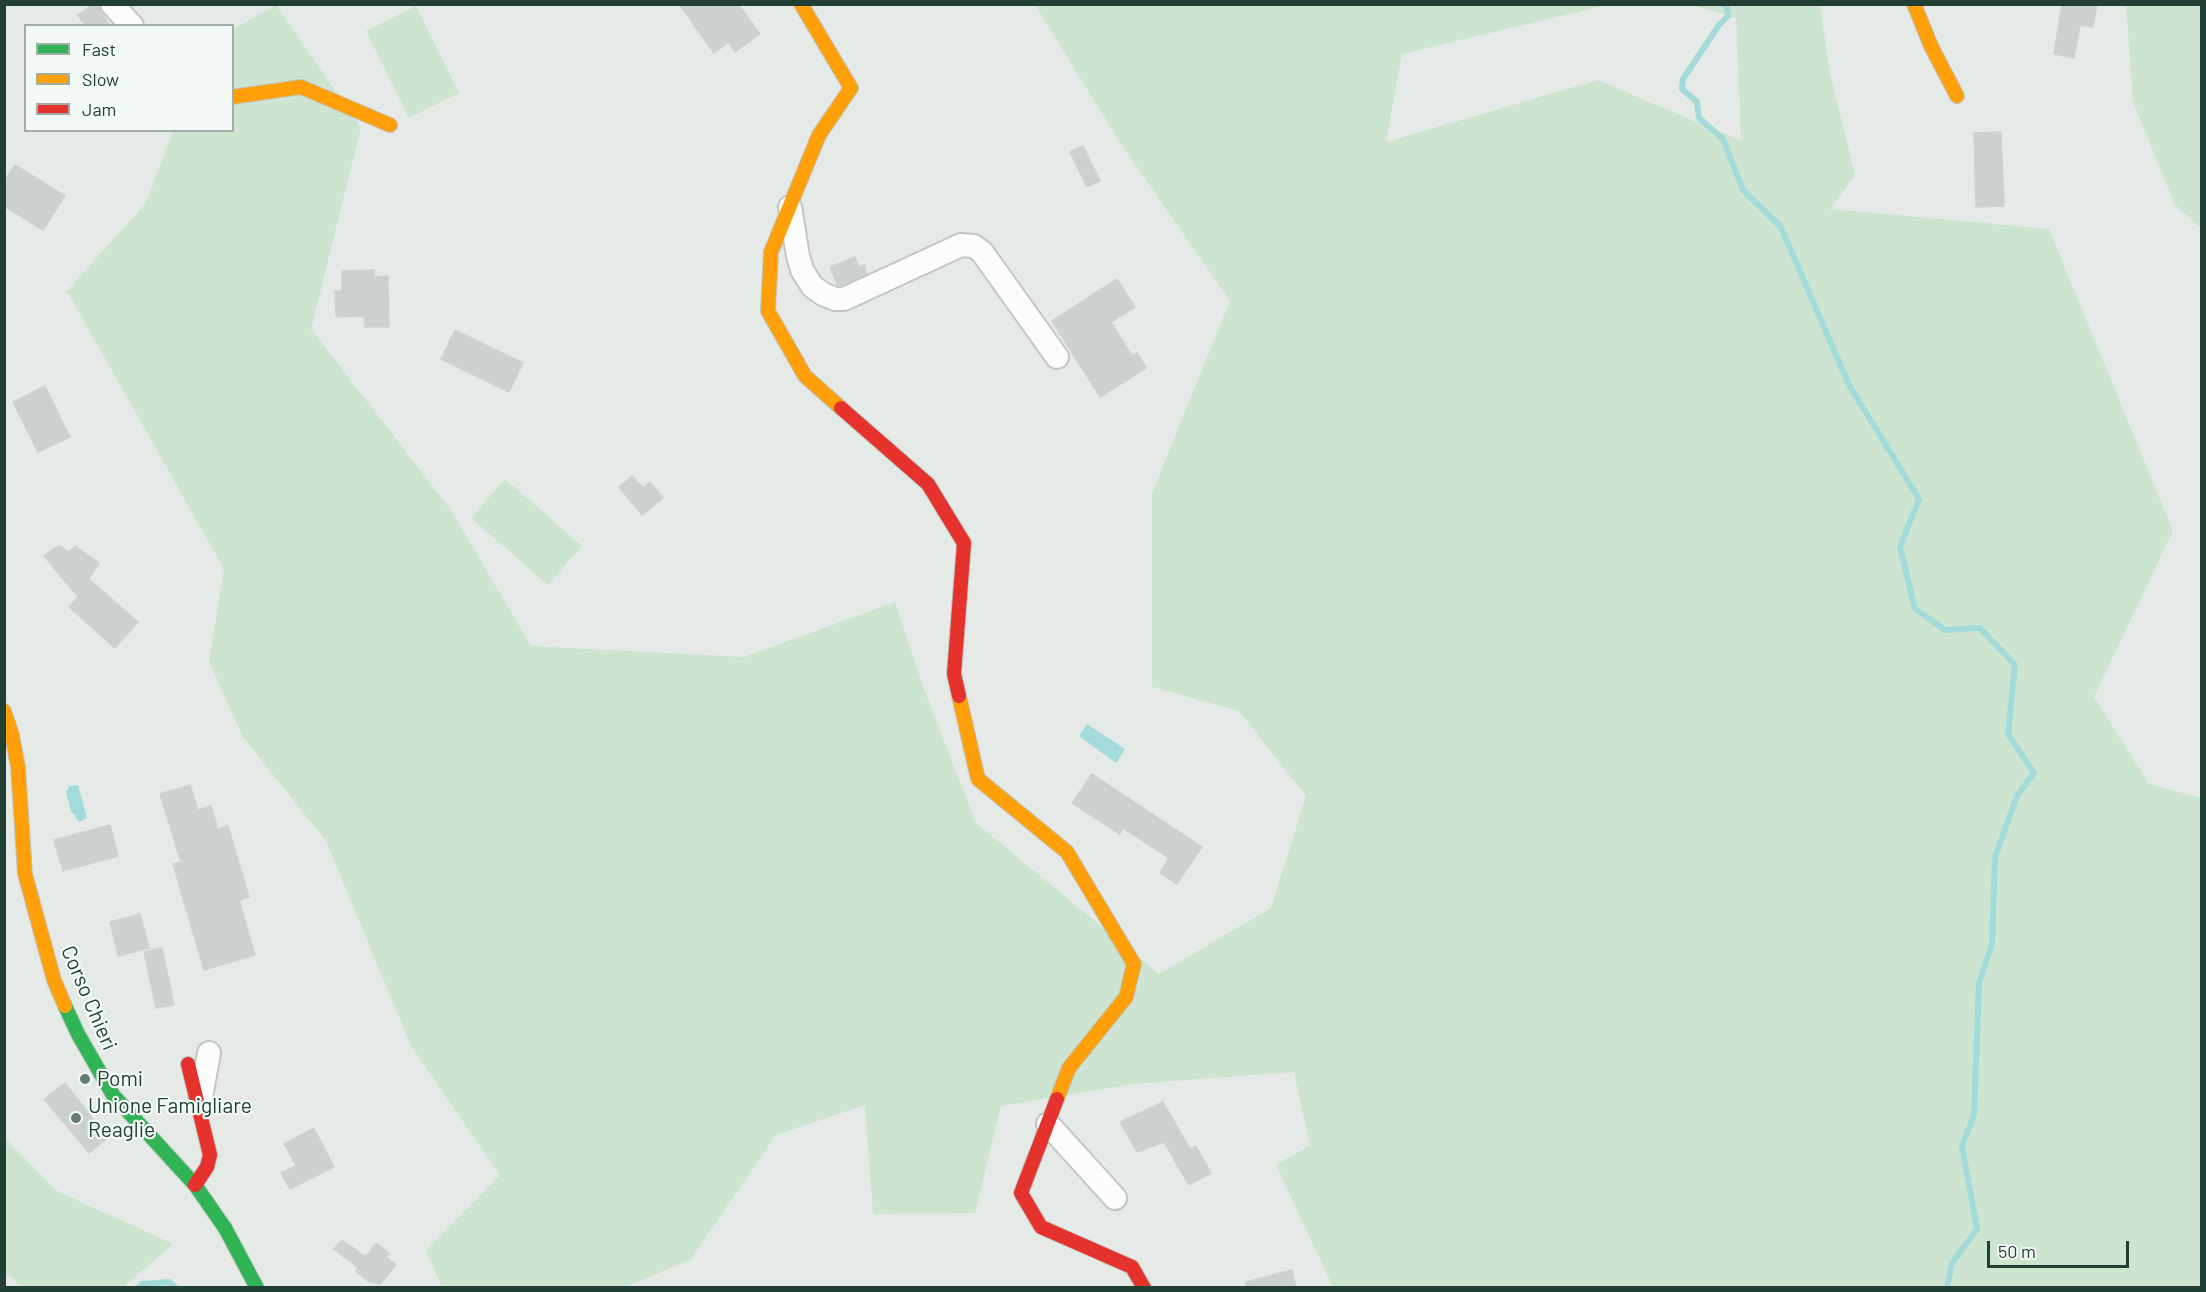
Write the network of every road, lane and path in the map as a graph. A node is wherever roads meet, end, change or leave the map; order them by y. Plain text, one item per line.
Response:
1 (112, 4) edge
2 (801, 4) edge
3 (1914, 4) edge
4 (130, 24) edge
5 (1957, 96) dead end
6 (234, 97) edge
7 (390, 125) dead end
8 (790, 207) junction
9 (1057, 357) dead end
10 (4, 711) edge
11 (12, 795) edge
12 (209, 1053) dead end
13 (188, 1064) dead end
14 (199, 1107) junction
15 (1048, 1124) junction
16 (195, 1185) junction
17 (1115, 1198) dead end
18 (257, 1287) edge
19 (1144, 1287) edge

1 - 4 street
2 - 8 street
3 - 5 street
6 - 7 street
8 - 9 street
8 - 15 street
10 - 11 street, Corso Chieri
11 - 16 street, Corso Chieri
12 - 14 street
13 - 14 street
14 - 16 street
15 - 17 street
15 - 19 street
16 - 18 street, Corso Chieri

